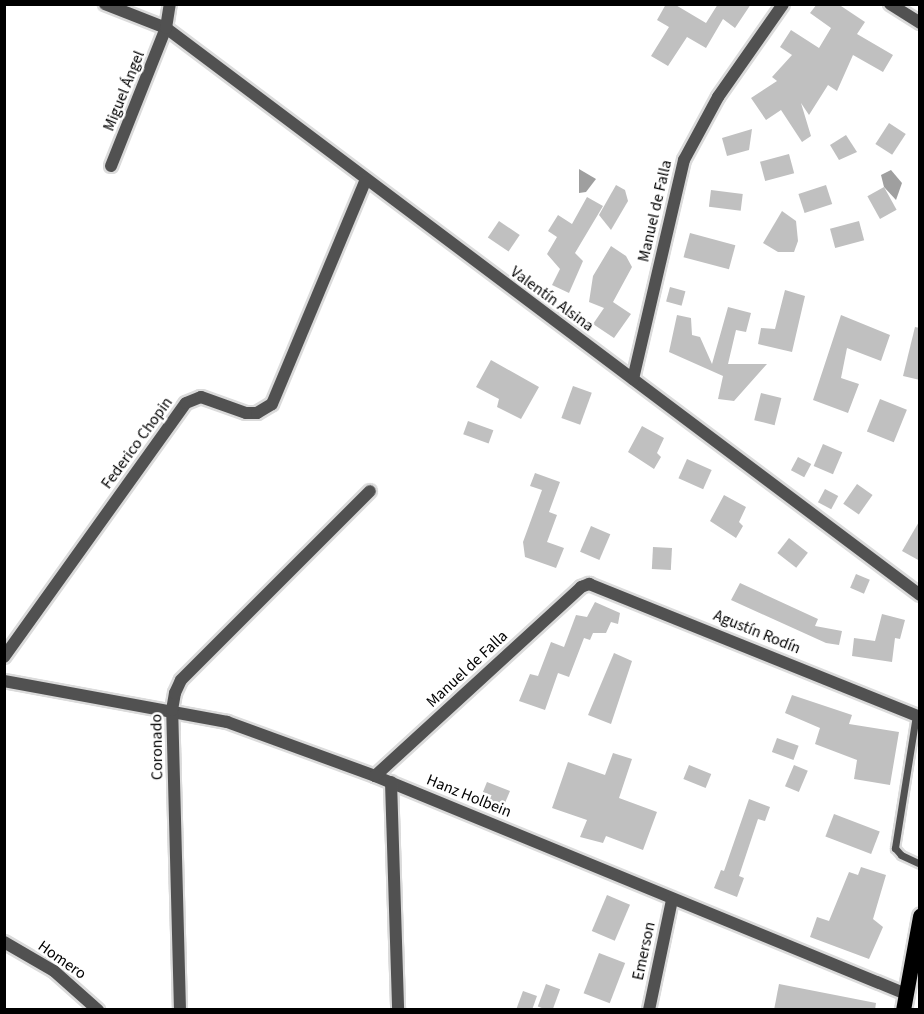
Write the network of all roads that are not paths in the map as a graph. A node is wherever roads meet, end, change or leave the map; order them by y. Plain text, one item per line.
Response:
1 (105, 4) edge
2 (170, 4) edge
3 (783, 4) edge
4 (890, 4) edge
5 (920, 23) edge
6 (166, 28) junction
7 (111, 166) dead end
8 (365, 182) junction
9 (633, 380) junction
10 (370, 491) dead end
11 (581, 587) joint
12 (920, 595) edge
13 (4, 657) edge
14 (4, 681) edge
15 (172, 710) junction
16 (918, 716) edge
17 (375, 776) junction
18 (391, 782) junction
19 (920, 864) edge
20 (672, 900) junction
21 (920, 916) edge
22 (4, 942) edge
23 (917, 951) edge
24 (904, 1002) edge
25 (98, 1010) edge
26 (180, 1010) edge
27 (398, 1010) edge
28 (649, 1010) edge

1 - 6 street, Valentín Alsina
2 - 6 street, Miguel Ángel
3 - 9 street, Manuel de Falla
4 - 5 street
6 - 7 street, Miguel Ángel
6 - 8 street, Valentín Alsina
8 - 9 street, Valentín Alsina
8 - 13 street, Federico Chopin
9 - 12 street, Valentín Alsina
10 - 15 street, Coronado
11 - 16 street, Agustín Rodín
11 - 17 street, Manuel de Falla
14 - 15 street, Hanz Holbein
15 - 17 street, Hanz Holbein
15 - 26 street, Coronado
16 - 19 lane
17 - 18 street, Hanz Holbein
18 - 20 street, Hanz Holbein
18 - 27 street
20 - 24 street, Hanz Holbein
20 - 28 street, Emerson
21 - 23 main road
22 - 25 street, Homero
23 - 24 main road

